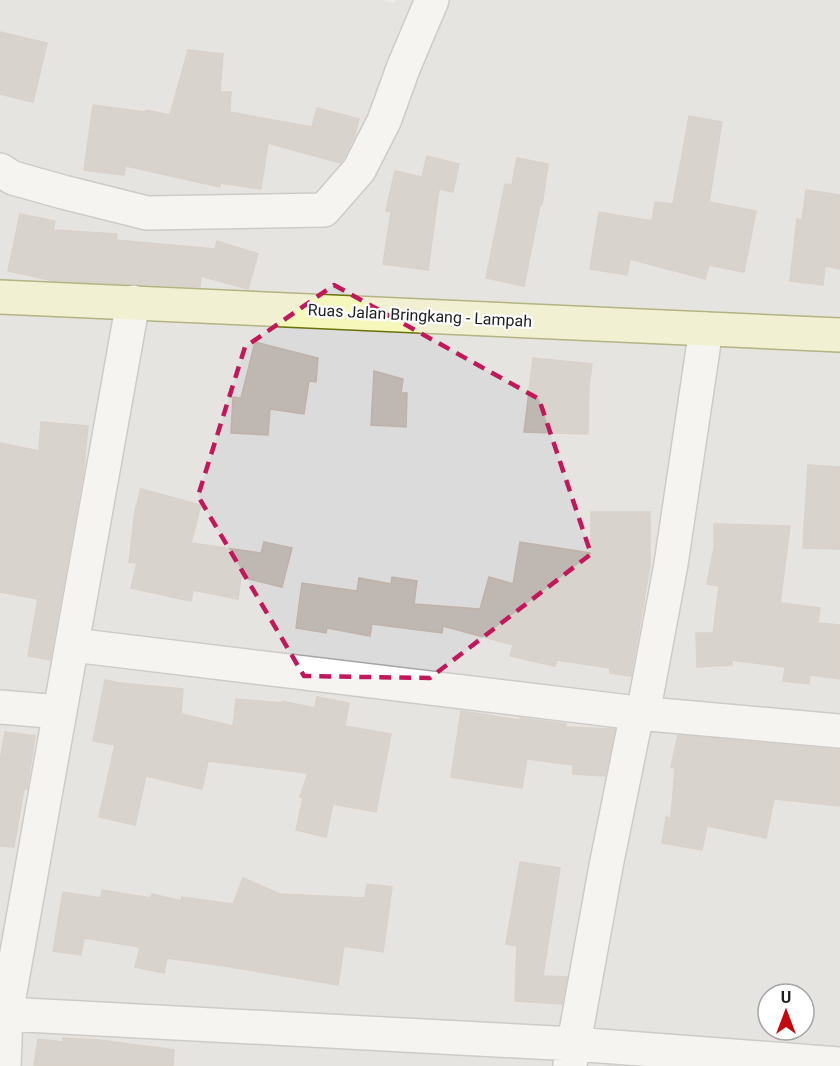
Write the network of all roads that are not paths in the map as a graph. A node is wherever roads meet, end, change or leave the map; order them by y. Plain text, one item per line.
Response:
1 (432, 0) edge
2 (0, 170) edge
3 (0, 297) edge
4 (133, 302) junction
5 (706, 329) junction
6 (840, 335) edge
7 (73, 645) junction
8 (0, 707) edge
9 (60, 712) junction
10 (640, 713) junction
11 (840, 731) edge
12 (3, 1014) edge
13 (572, 1055) edge
14 (840, 1064) edge
15 (4, 1066) edge

1 - 2 street
3 - 4 main road, Ruas Jalan Bringkang - Lampah
4 - 5 main road, Ruas Jalan Bringkang - Lampah
4 - 7 street
5 - 6 main road, Ruas Jalan Bringkang - Lampah
5 - 10 street
7 - 9 street
7 - 10 street
8 - 9 street
9 - 12 street
10 - 11 street
10 - 13 street
12 - 13 street
12 - 15 street
13 - 14 street

